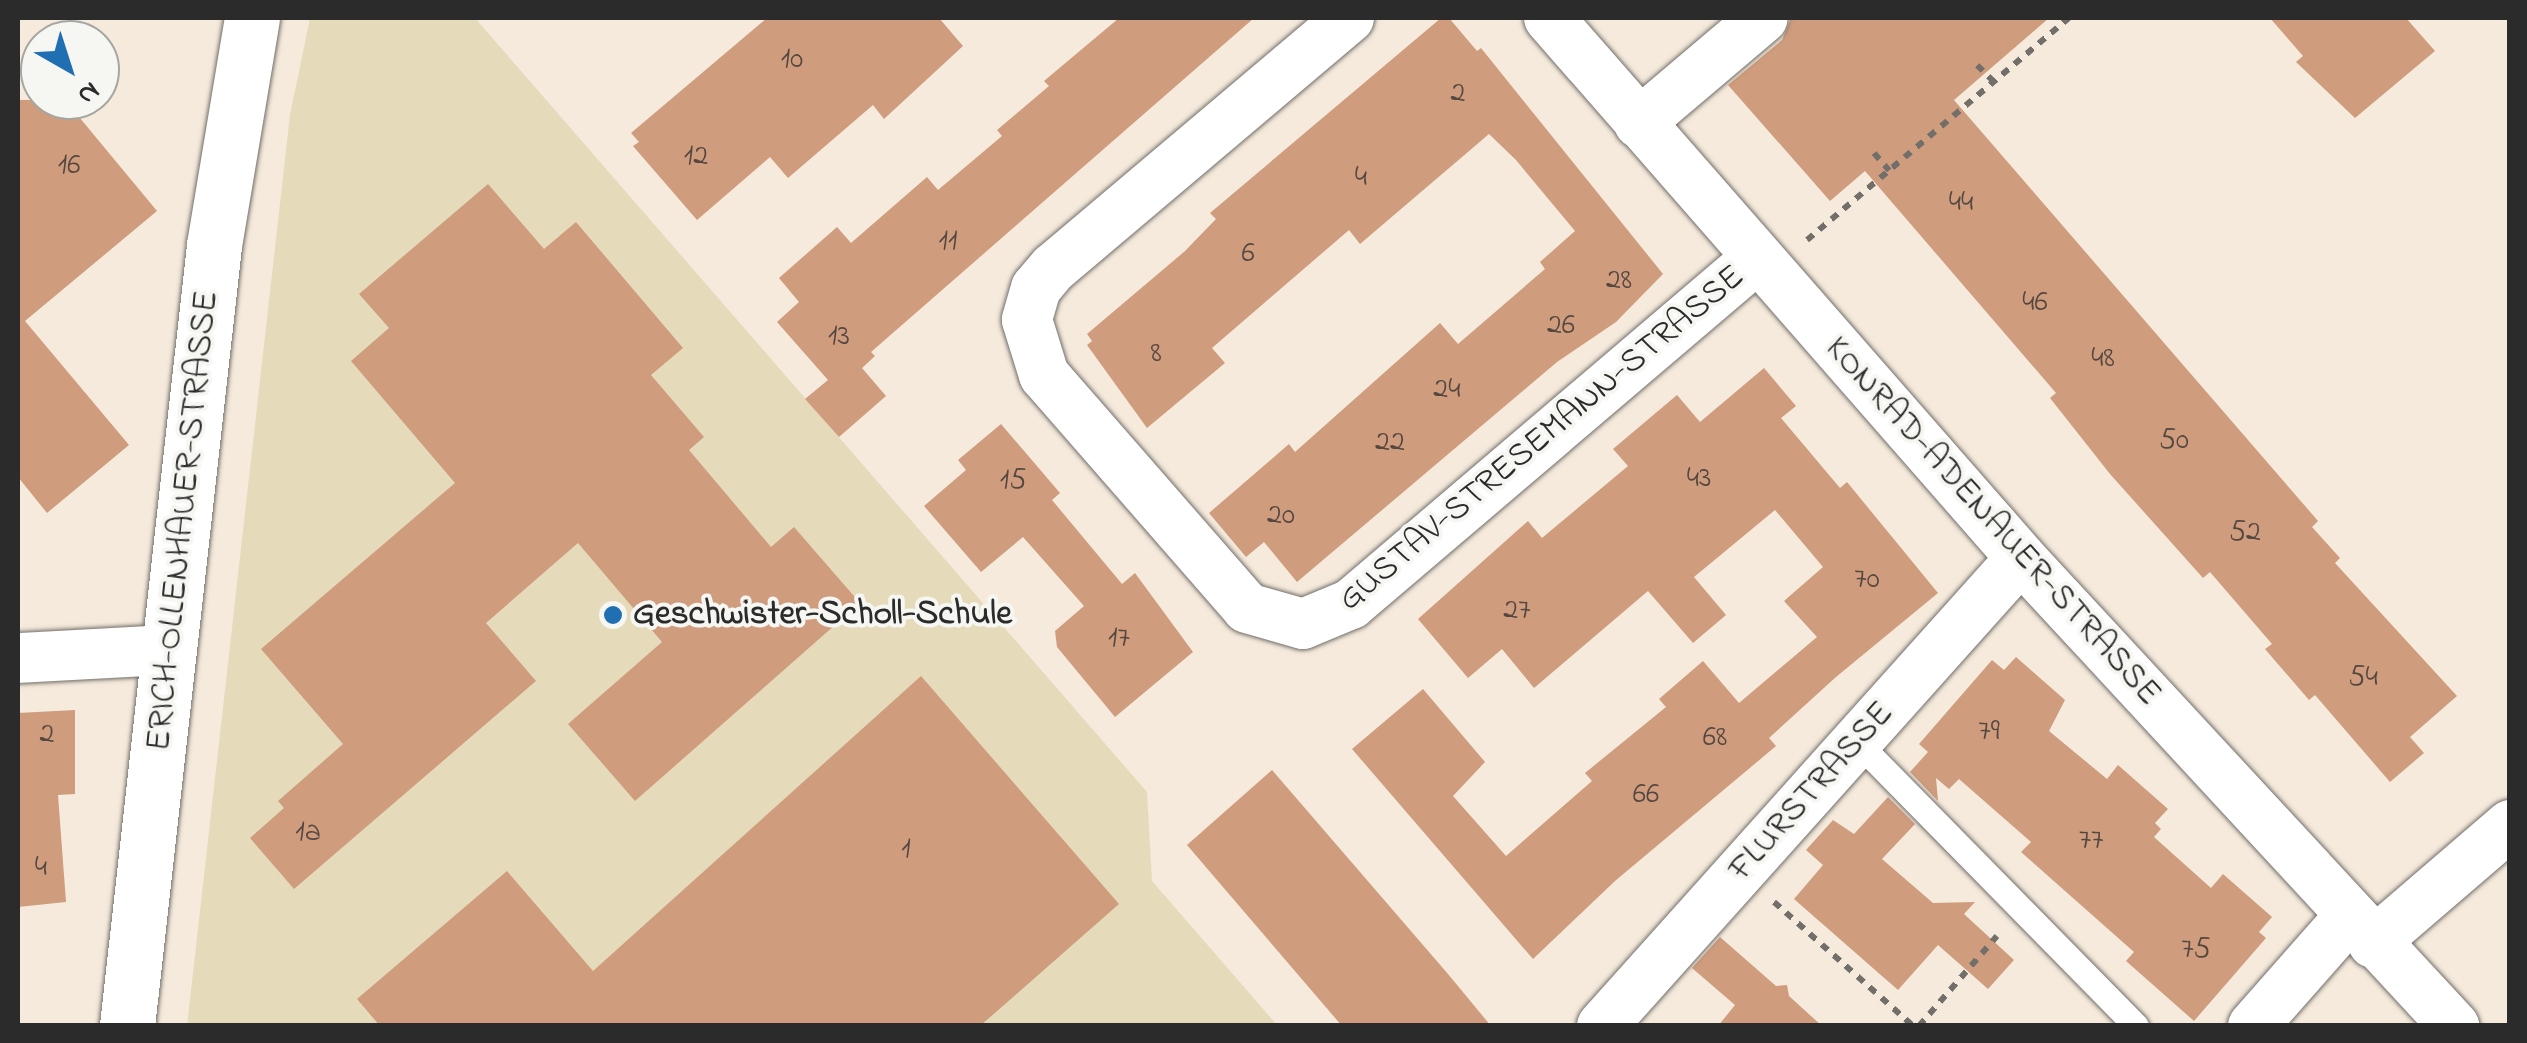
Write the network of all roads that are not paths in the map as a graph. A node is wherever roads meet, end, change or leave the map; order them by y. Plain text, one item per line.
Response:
1 (252, 18) edge
2 (1349, 18) edge
3 (1549, 18) edge
4 (1762, 18) edge
5 (1639, 123) junction
6 (1762, 266) junction
7 (2021, 558) junction
8 (167, 650) junction
9 (18, 658) edge
10 (1856, 742) junction
11 (2510, 825) edge
12 (2361, 930) junction
13 (128, 1026) edge
14 (1602, 1026) edge
15 (2136, 1026) edge
16 (2254, 1026) edge
17 (2454, 1026) edge

1 - 8 street, ERICH-OLLENHAUER-STRASSE
2 - 6 street, GUSTAV-STRESEMANN-STRASSE
3 - 5 street, KONRAD-ADENAUER-STRASSE
4 - 5 street
5 - 6 street, KONRAD-ADENAUER-STRASSE
6 - 7 street, KONRAD-ADENAUER-STRASSE
7 - 10 street, FLURSTRASSE
7 - 12 street, KONRAD-ADENAUER-STRASSE
8 - 9 street
8 - 13 street, ERICH-OLLENHAUER-STRASSE
10 - 14 street, FLURSTRASSE
10 - 15 lane
11 - 12 street
12 - 16 street
12 - 17 street, KONRAD-ADENAUER-STRASSE

